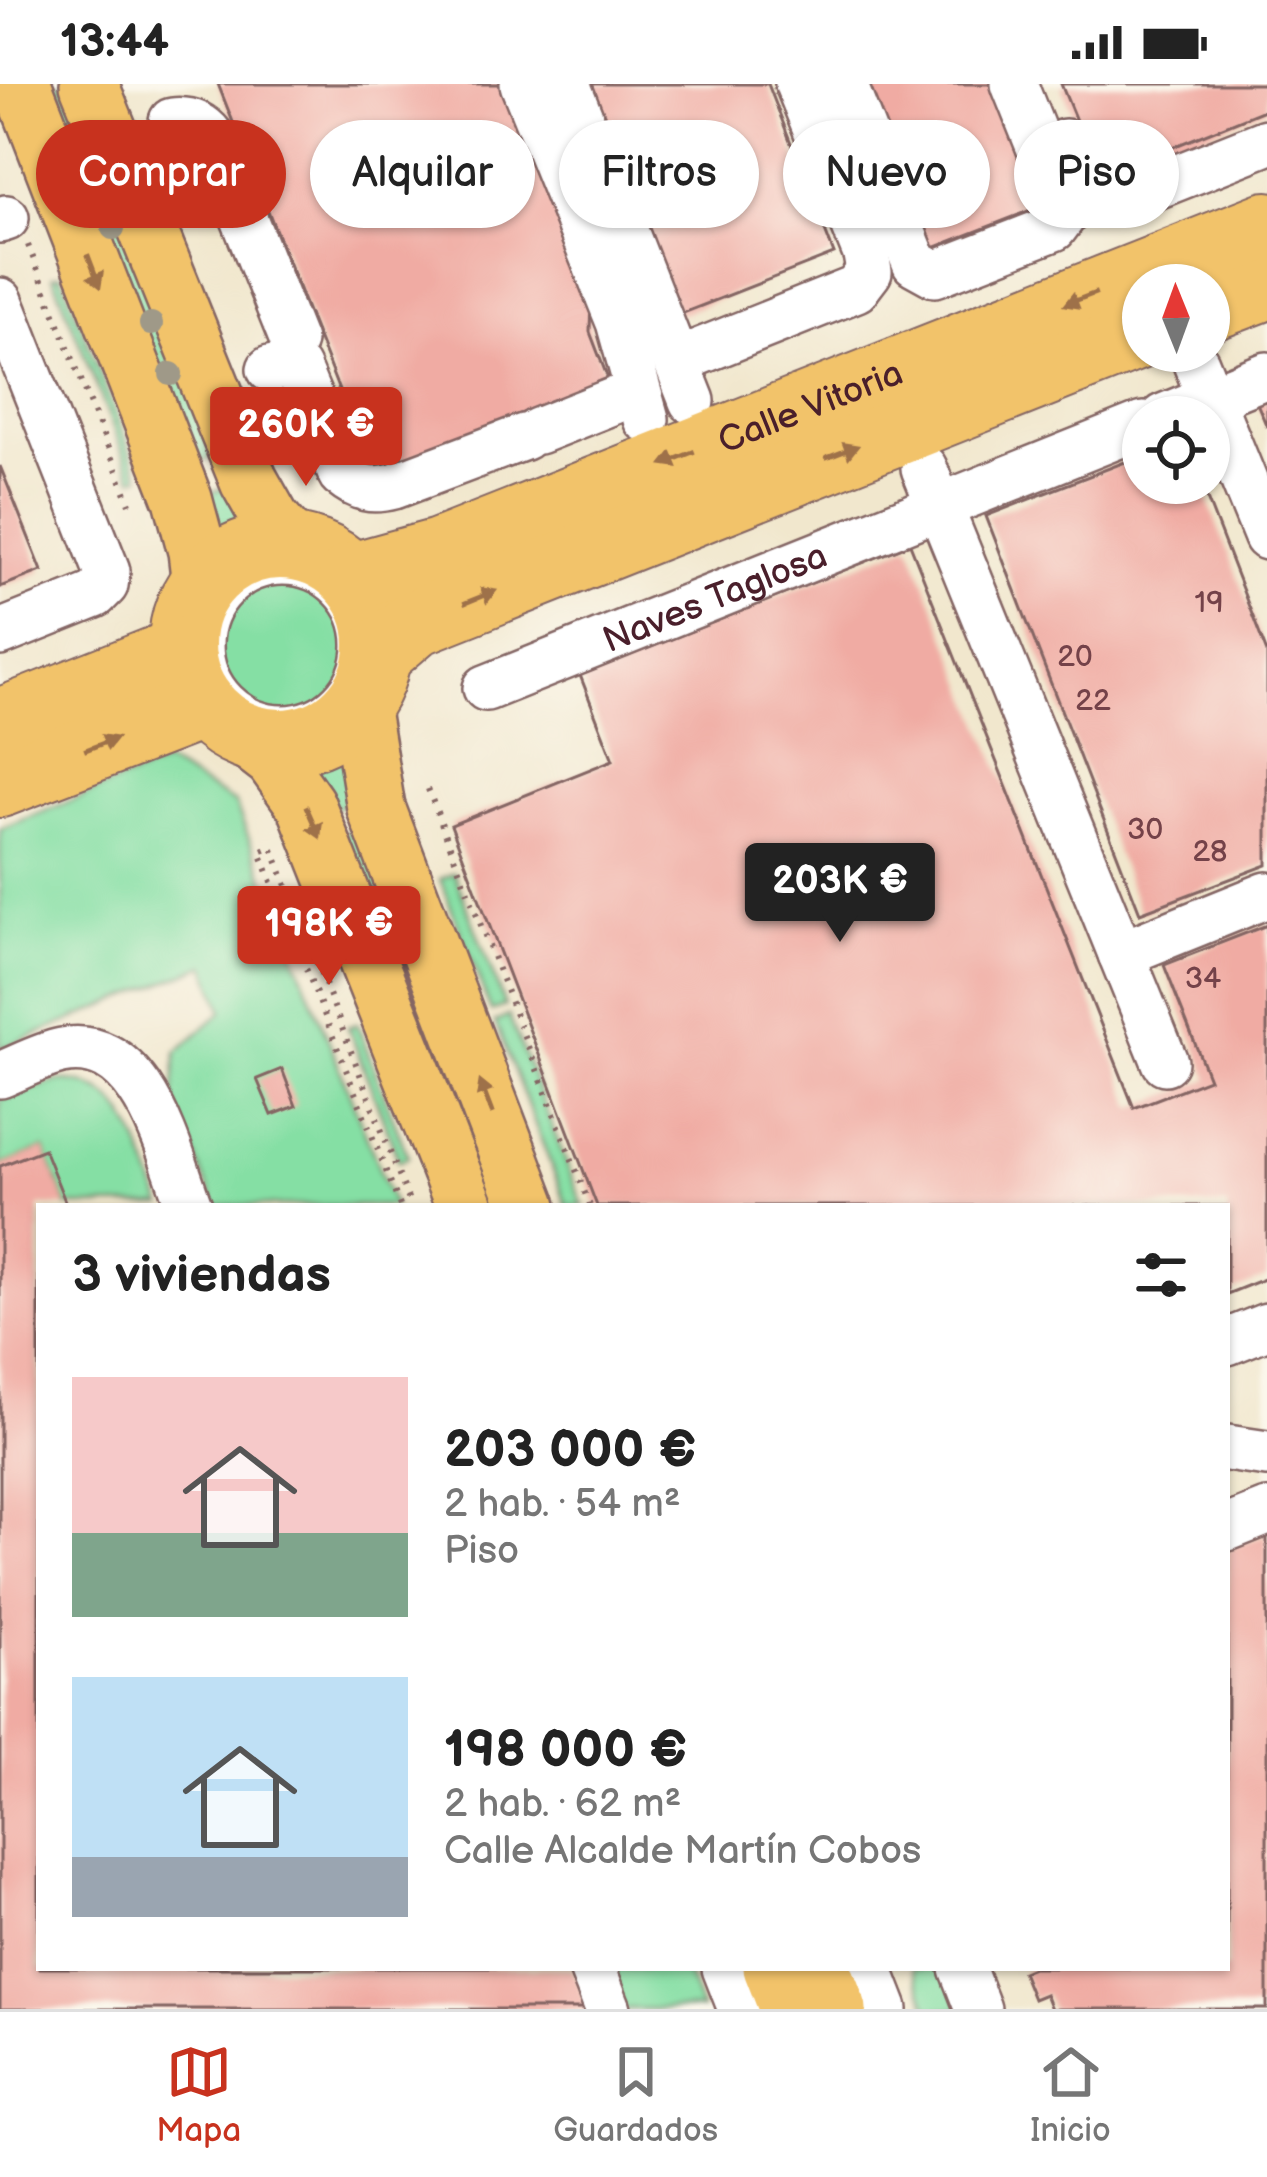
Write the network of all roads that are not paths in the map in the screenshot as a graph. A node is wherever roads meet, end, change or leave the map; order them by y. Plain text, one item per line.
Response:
1 (22, 84) edge
2 (89, 84) edge
3 (523, 84) edge
4 (567, 84) edge
5 (798, 84) edge
6 (844, 84) edge
7 (1014, 84) edge
8 (1041, 84) edge
9 (1267, 142) edge
10 (1267, 225) edge
11 (242, 228) edge
12 (1267, 286) edge
13 (0, 301) edge
14 (1230, 317) edge
15 (1230, 363) edge
16 (1130, 372) edge
17 (1199, 372) edge
18 (1267, 375) edge
19 (1122, 431) edge
20 (932, 487) junction
21 (1267, 537) edge
22 (294, 547) junction
23 (352, 576) junction
24 (210, 589) junction
25 (0, 633) edge
26 (369, 679) junction
27 (486, 688) dead end
28 (208, 697) junction
29 (0, 722) edge
30 (0, 784) edge
31 (1267, 895) edge
32 (1121, 954) junction
33 (1165, 1062) dead end
34 (0, 1075) edge
35 (188, 1203) edge
36 (464, 1203) edge
37 (527, 1203) edge
38 (1267, 1326) edge
39 (1230, 1341) edge
40 (1230, 1448) edge
41 (1267, 1454) edge
42 (1267, 1512) edge
43 (1230, 1527) edge
44 (593, 1971) edge
45 (726, 1971) edge
46 (773, 1971) edge
47 (823, 1971) edge
48 (870, 1971) edge
49 (963, 1971) edge
50 (608, 2009) edge
51 (741, 2009) edge
52 (788, 2009) edge
53 (838, 2009) edge
54 (885, 2009) edge
55 (978, 2009) edge

1 -> 24 main road
2 - 22 main road
3 - 11 lane
4 - 5 lane
6 - 7 lane
8 - 9 lane
10 -> 23 highway, Calle Vitoria
12 - 14 highway, Calle Vitoria
13 - 25 lane
15 - 18 lane
26 -> 16 highway, Calle Vitoria
17 - 21 lane
19 - 20 lane, Naves Taglosa
20 - 27 lane, Naves Taglosa
20 - 32 lane
22 - 23 highway
22 - 24 highway
23 - 26 highway
24 - 28 highway
26 - 28 highway
37 -> 26 main road
28 - 29 highway
30 -> 28 highway
28 -> 36 main road
31 - 32 lane
32 - 33 lane
34 - 35 lane
38 - 39 lane
40 - 41 lane
42 - 43 lane
44 - 50 lane
45 - 51 lane
46 - 52 main road
47 - 53 main road
48 - 54 lane
49 - 55 lane

